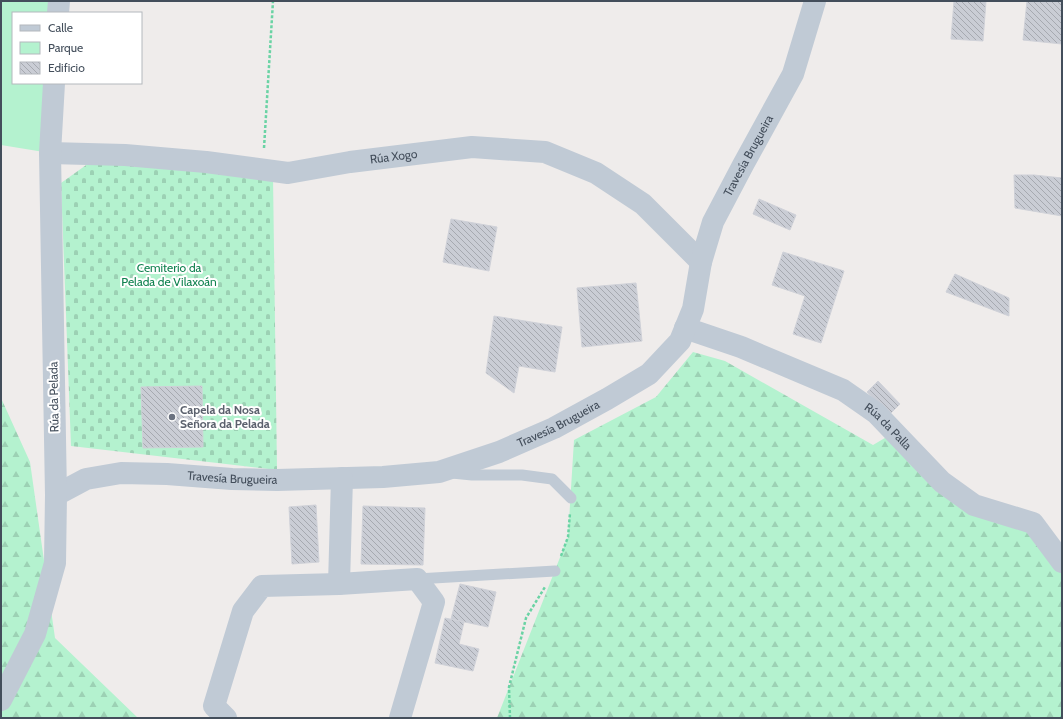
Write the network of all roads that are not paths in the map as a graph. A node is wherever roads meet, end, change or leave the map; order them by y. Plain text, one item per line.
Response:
1 (59, 1) edge
2 (816, 1) edge
3 (58, 12) edge
4 (54, 84) edge
5 (50, 153) junction
6 (701, 262) junction
7 (685, 328) junction
8 (439, 472) junction
9 (342, 478) junction
10 (56, 495) junction
11 (571, 498) road end
12 (1062, 562) edge
13 (555, 570) road end
14 (417, 579) junction
15 (340, 584) junction
16 (1, 700) edge
17 (226, 718) edge
18 (400, 718) edge

1 - 3 street
2 - 6 street, Travesía Brugueira
4 - 5 street, Rúa da Pelada
5 - 6 street, Rúa Xogo
5 - 10 street, Rúa da Pelada
6 - 7 street, Travesía Brugueira
7 - 8 street, Travesía Brugueira
7 - 12 street, Rúa da Palla
8 - 9 street, Travesía Brugueira
8 - 11 lane
9 - 10 street, Travesía Brugueira
9 - 15 street
10 - 16 street, Rúa da Pelada
13 - 14 lane
14 - 15 street
14 - 18 street
15 - 17 street

